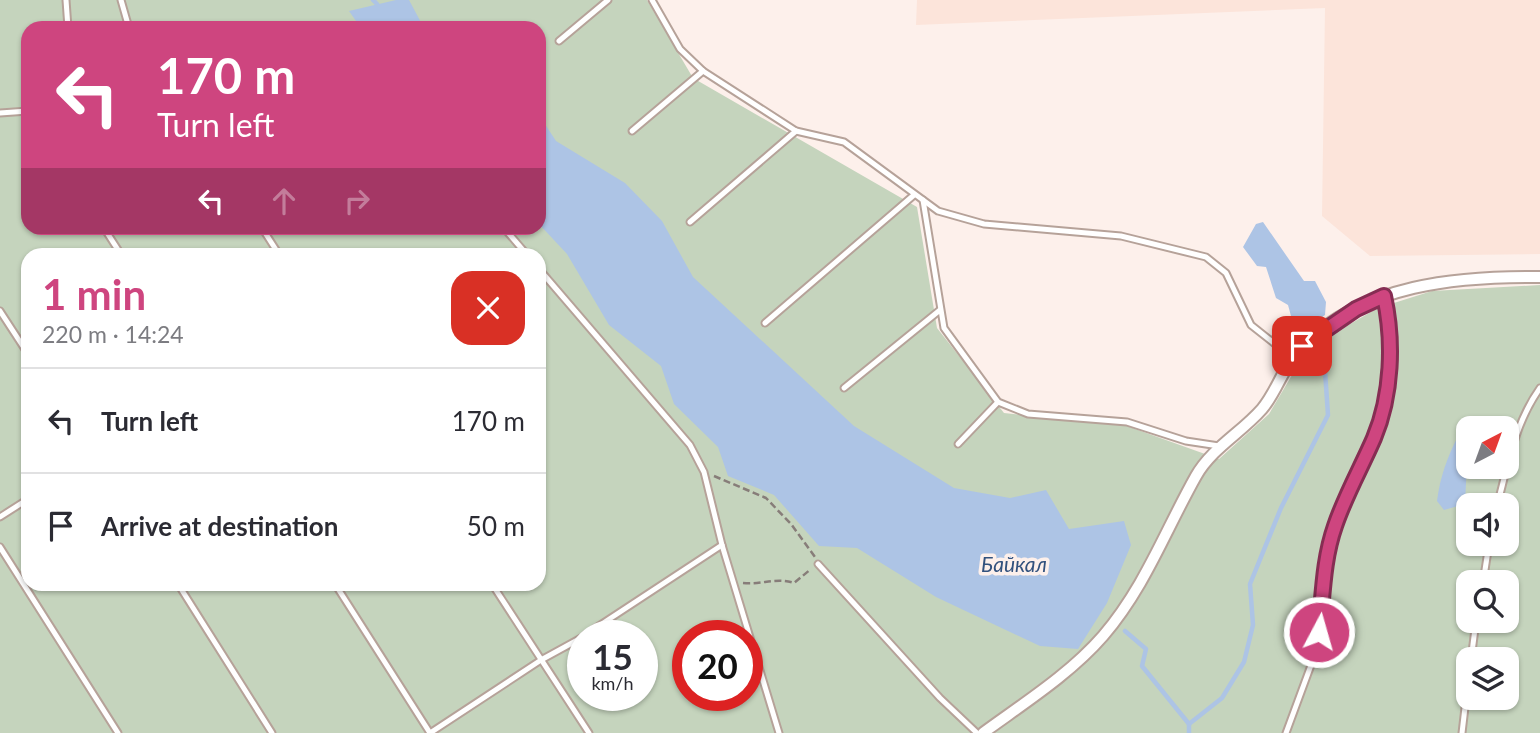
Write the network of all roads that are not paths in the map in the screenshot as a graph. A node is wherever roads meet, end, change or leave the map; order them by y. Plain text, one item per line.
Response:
1 (66, 0) edge
2 (121, 0) edge
3 (608, 0) edge
4 (652, 0) edge
5 (68, 21) edge
6 (127, 21) edge
7 (559, 41) dead end
8 (703, 71) junction
9 (21, 112) edge
10 (0, 113) edge
11 (632, 131) dead end
12 (796, 131) junction
13 (914, 195) junction
14 (923, 200) junction
15 (690, 222) dead end
16 (546, 277) edge
17 (1540, 277) edge
18 (1384, 296) junction
19 (940, 310) junction
20 (0, 311) edge
21 (765, 323) dead end
22 (21, 343) edge
23 (1302, 346) junction
24 (844, 388) dead end
25 (1540, 388) edge
26 (998, 402) junction
27 (958, 444) dead end
28 (1221, 446) junction
29 (1500, 493) edge
30 (21, 504) edge
31 (0, 517) edge
32 (722, 545) junction
33 (0, 547) edge
34 (818, 564) road end
35 (21, 580) edge
36 (28, 591) edge
37 (182, 591) edge
38 (339, 591) edge
39 (497, 591) edge
40 (608, 620) edge
41 (567, 645) edge
42 (541, 660) junction
43 (1465, 710) edge
44 (118, 733) edge
45 (272, 733) edge
46 (430, 733) edge
47 (589, 733) edge
48 (779, 733) edge
49 (977, 733) edge
50 (983, 733) edge
51 (1286, 733) edge
52 (1462, 733) edge

1 - 5 lane
2 - 6 lane
3 - 7 lane
4 - 8 lane
8 - 11 lane
8 - 12 lane
9 - 10 lane
12 - 13 lane
12 - 15 lane
13 - 14 lane
13 - 21 lane
14 - 19 lane
14 - 23 lane
16 - 32 lane
17 - 18 street
18 - 23 street
18 - 51 lane
19 - 24 lane
19 - 26 lane
20 - 22 lane
23 - 28 street
25 - 29 lane
26 - 27 lane
26 - 28 lane
28 - 50 street
30 - 31 lane
32 - 40 lane
32 - 48 lane
33 - 35 lane
34 - 49 lane
36 - 44 lane
37 - 45 lane
38 - 46 lane
39 - 42 lane
41 - 42 lane
42 - 46 lane
42 - 47 lane
43 - 52 lane

